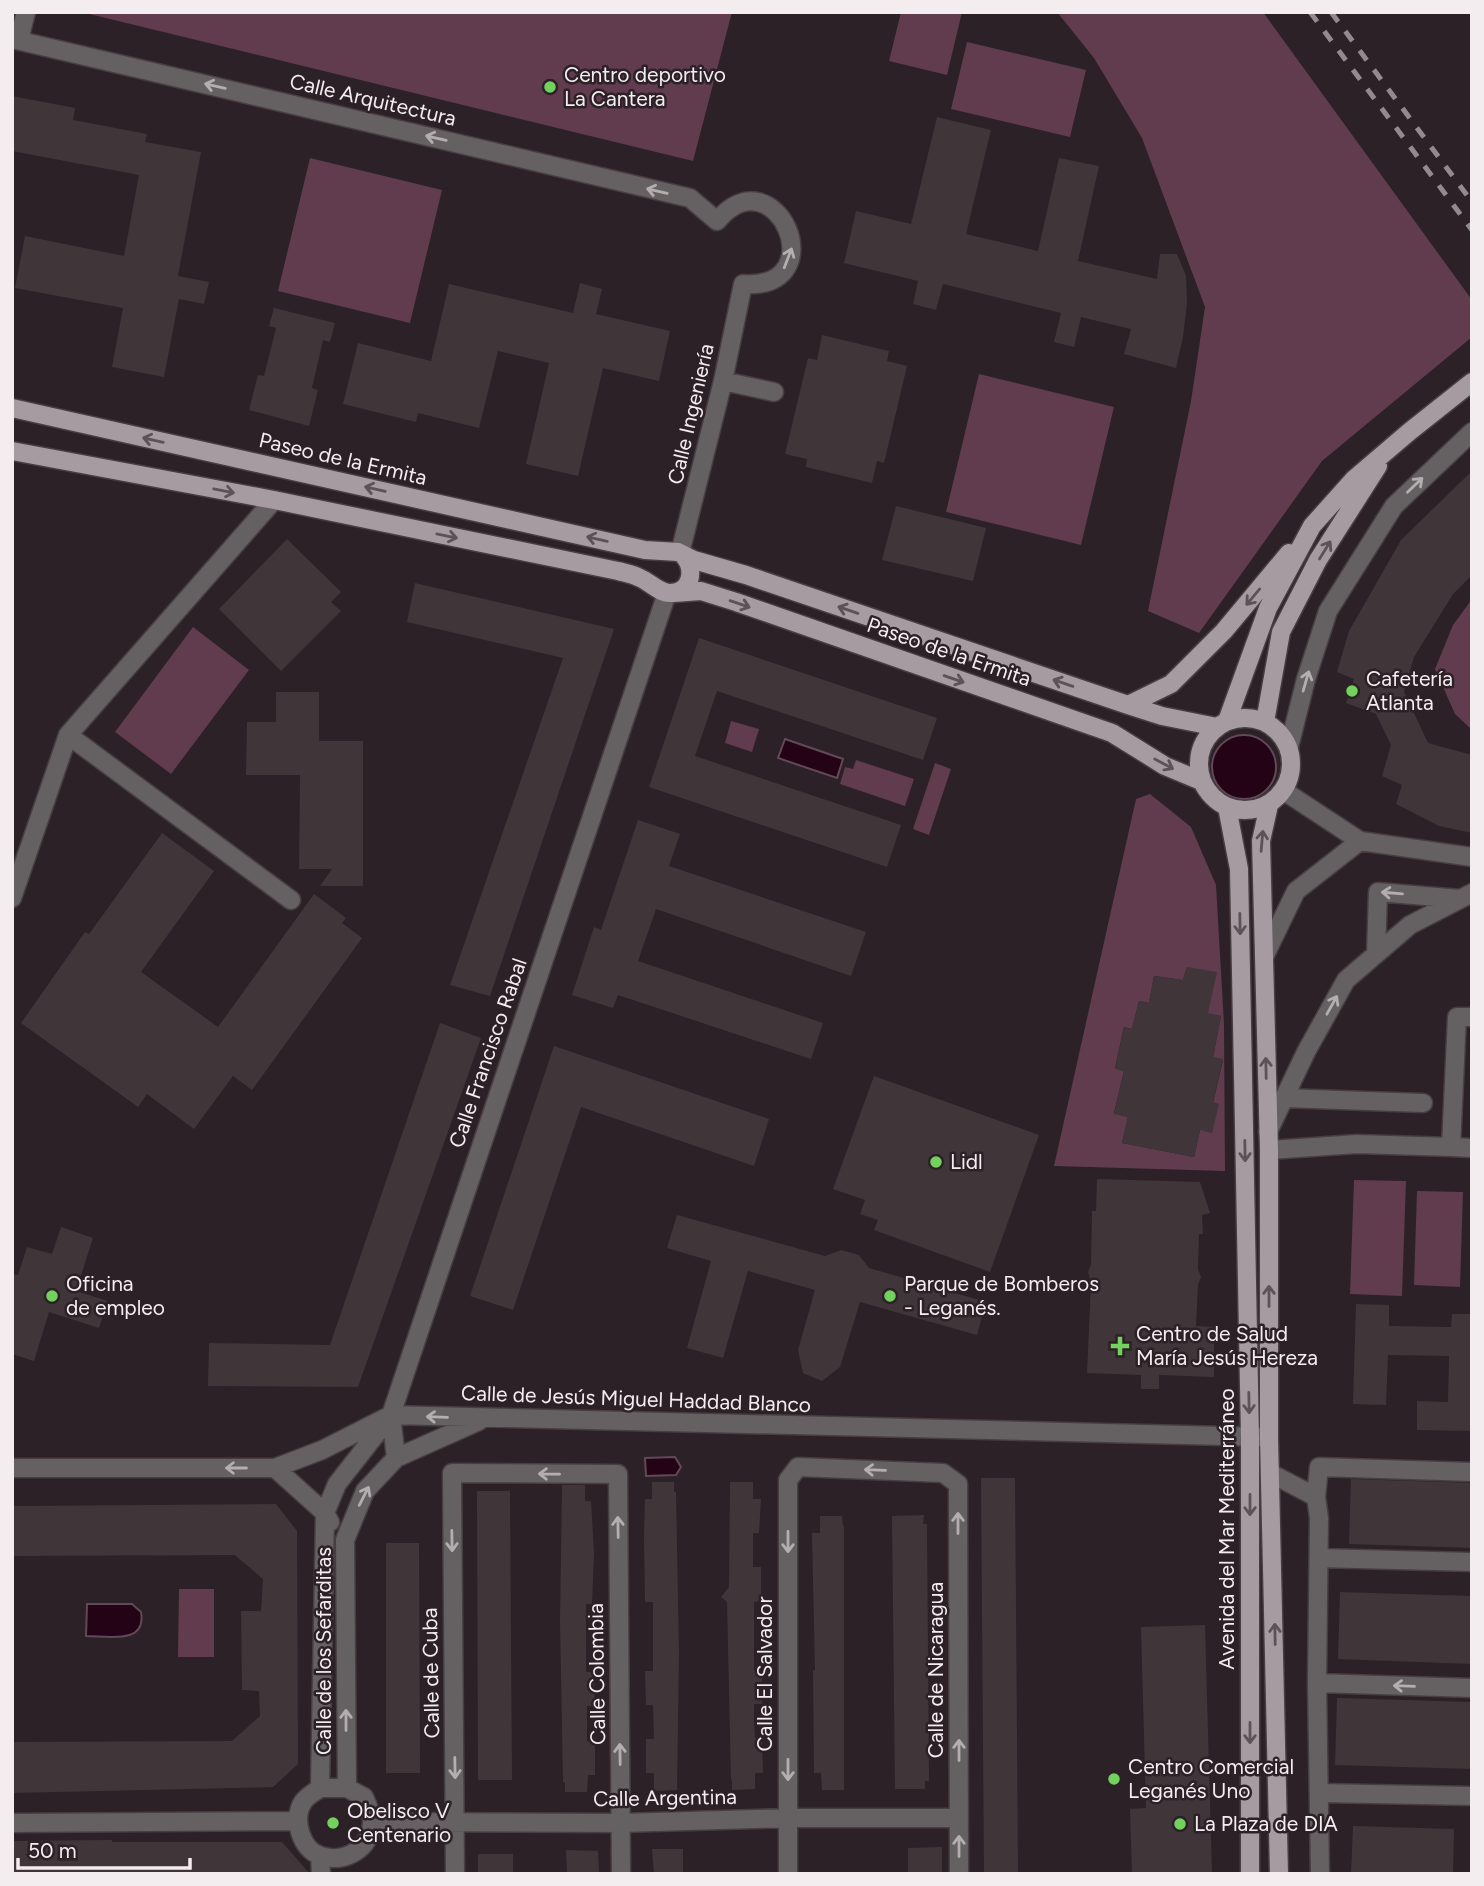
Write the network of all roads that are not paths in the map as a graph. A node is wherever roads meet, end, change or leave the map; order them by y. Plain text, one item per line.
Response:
1 (26, 12) edge
2 (16, 39) edge
3 (743, 285) joint
4 (723, 381) junction
5 (1472, 382) edge
6 (774, 392) dead end
7 (12, 408) edge
8 (1472, 432) edge
9 (12, 451) edge
10 (1387, 452) junction
11 (274, 500) junction
12 (1312, 526) junction
13 (676, 554) junction
14 (665, 591) junction
15 (1128, 705) junction
16 (1265, 722) junction
17 (1222, 724) junction
18 (68, 735) junction
19 (1289, 747) junction
20 (1202, 781) junction
21 (1284, 790) junction
22 (1269, 805) junction
23 (1227, 807) junction
24 (1360, 841) junction
25 (1472, 857) edge
26 (1466, 896) edge
27 (12, 898) edge
28 (291, 900) dead end
29 (1376, 954) junction
30 (1264, 957) junction
31 (1472, 1017) edge
32 (1284, 1098) junction
33 (1423, 1103) dead end
34 (1268, 1132) junction
35 (1451, 1147) junction
36 (1472, 1148) edge
37 (1269, 1150) junction
38 (391, 1415) junction
39 (484, 1418) junction
40 (1250, 1437) junction
41 (1269, 1438) junction
42 (396, 1458) junction
43 (12, 1468) edge
44 (275, 1468) junction
45 (452, 1472) joint
46 (1472, 1472) edge
47 (790, 1474) joint
48 (1272, 1474) junction
49 (1316, 1497) junction
50 (325, 1514) junction
51 (345, 1550) junction
52 (1319, 1558) junction
53 (1472, 1562) edge
54 (1317, 1683) junction
55 (1472, 1688) edge
56 (320, 1788) junction
57 (347, 1788) junction
58 (1320, 1793) junction
59 (1472, 1796) edge
60 (788, 1818) junction
61 (959, 1818) junction
62 (297, 1821) junction
63 (373, 1822) junction
64 (12, 1823) edge
65 (621, 1823) junction
66 (455, 1824) junction
67 (321, 1865) edge
68 (346, 1866) edge
69 (455, 1874) edge
70 (621, 1874) edge
71 (788, 1874) edge
72 (959, 1874) edge
73 (1250, 1874) edge
74 (1279, 1874) edge
75 (1321, 1874) edge

1 - 2 street
3 -> 2 street, Calle Arquitectura
3 - 4 street, Calle Ingeniería
4 - 6 street
4 - 13 street, Calle Ingeniería
5 - 10 main road
13 -> 7 main road, Paseo de la Ermita
19 -> 8 street
9 -> 11 main road, Paseo de la Ermita
10 - 12 main road
16 -> 10 main road
11 -> 14 main road, Paseo de la Ermita
11 - 18 street
12 -> 15 main road
12 - 17 main road
13 - 14 main road
13 - 14 main road
15 -> 13 main road, Paseo de la Ermita
14 -> 20 main road, Paseo de la Ermita
14 - 38 street, Calle Francisco Rabal
15 - 17 main road, Paseo de la Ermita
16 - 17 main road
16 - 19 main road
17 - 20 main road
18 - 27 street
18 - 28 street
19 - 21 main road
20 - 23 main road
21 - 22 main road
21 - 24 street
22 - 23 main road
30 -> 22 main road, Avenida del Mar Mediterráneo
23 -> 40 main road, Avenida del Mar Mediterráneo
24 - 25 street
24 - 30 street, Avenida del Mar Mediterráneo
26 - 29 street
26 -> 29 street
32 -> 29 street
34 -> 30 main road, Avenida del Mar Mediterráneo
31 - 35 street
32 - 33 street
32 - 34 street
34 - 37 main road, Avenida del Mar Mediterráneo
35 - 36 street
35 - 37 street
41 -> 37 main road, Avenida del Mar Mediterráneo
39 -> 38 street, Calle de Jesús Miguel Haddad Blanco
38 - 42 street
38 - 44 street, Calle de Jesús Miguel Haddad Blanco
38 - 50 street, Calle Francisco Rabal
39 - 40 street, Calle de Jesús Miguel Haddad Blanco
39 - 42 street, Calle de los Sefarditas
40 - 41 street, Calle de Jesús Miguel Haddad Blanco
40 -> 73 main road, Avenida del Mar Mediterráneo
41 - 48 main road, Avenida del Mar Mediterráneo
51 -> 42 street, Calle de los Sefarditas
44 -> 43 street, Calle de Jesús Miguel Haddad Blanco
44 - 50 street
65 -> 45 street, Calle Colombia
45 -> 66 street, Calle de Cuba
46 - 49 street
47 -> 60 street, Calle El Salvador
61 -> 47 street, Calle de Nicaragua
48 - 49 street
74 -> 48 main road, Avenida del Mar Mediterráneo
49 - 52 street
50 - 51 street
50 - 56 street, Calle de los Sefarditas
57 -> 51 street, Calle de los Sefarditas
52 - 53 street
52 - 54 street
55 -> 54 street
54 - 58 street
56 - 57 street
56 - 62 street
57 - 63 street
58 - 59 street
58 - 75 street
60 - 61 street, Calle Argentina
60 - 65 street, Calle Argentina
60 - 71 street, Calle El Salvador
72 -> 61 street, Calle de Nicaragua
62 - 64 street
62 - 67 street
63 - 66 street, Calle Argentina
63 - 68 street
65 - 66 street, Calle Argentina
65 - 70 street, Calle Colombia
66 - 69 street, Calle de Cuba
67 - 68 street

